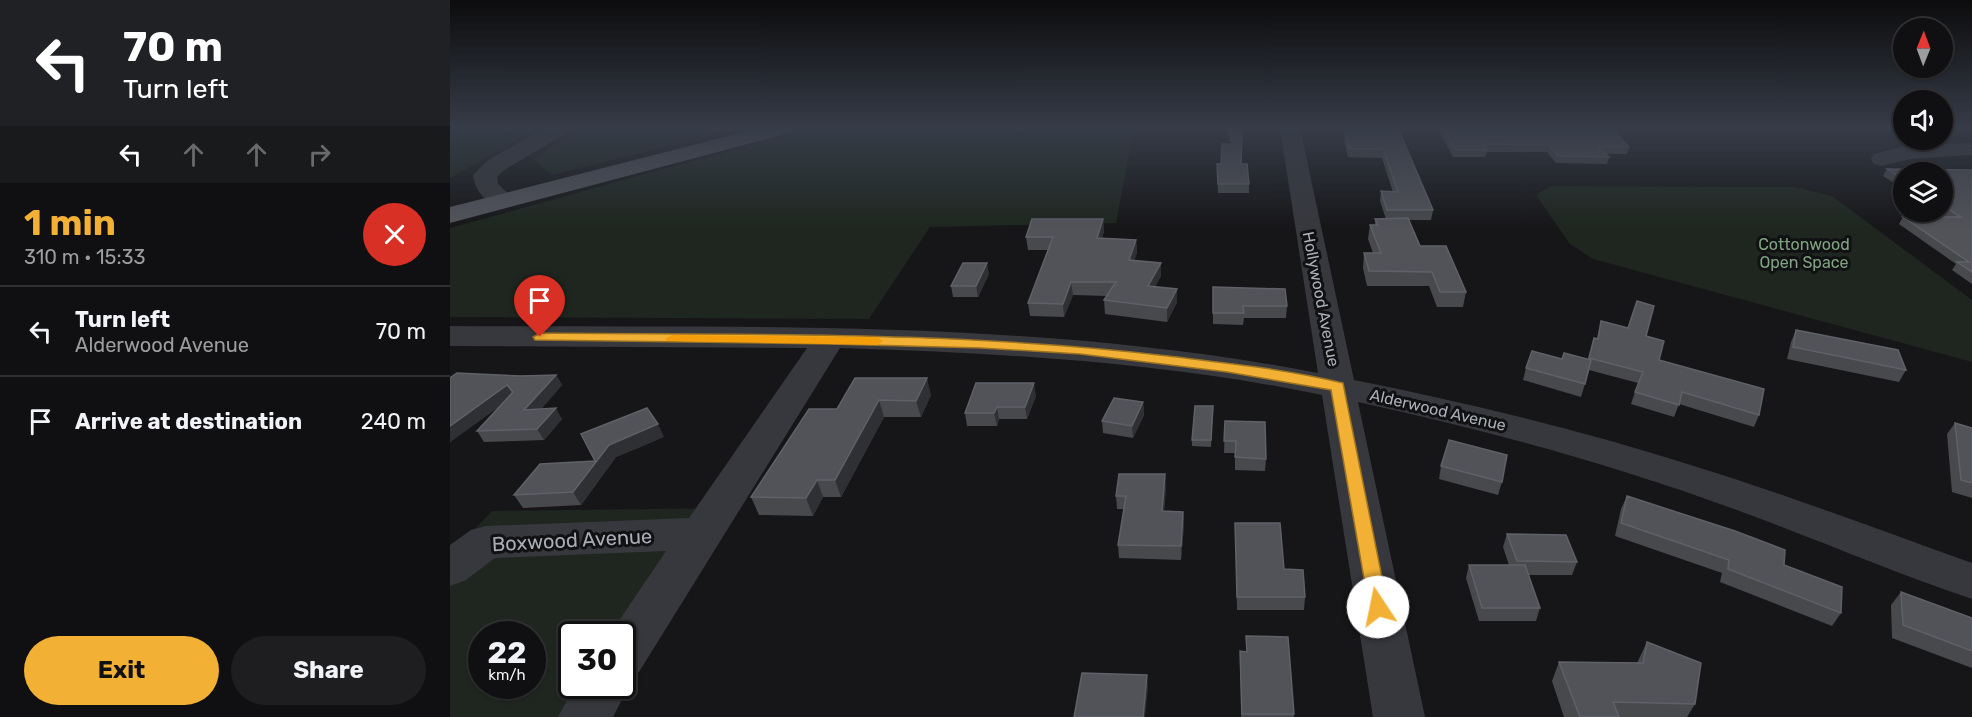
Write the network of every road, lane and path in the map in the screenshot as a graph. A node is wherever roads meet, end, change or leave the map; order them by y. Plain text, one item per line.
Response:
1 (502, 161) edge
2 (657, 161) edge
3 (1296, 161) edge
4 (504, 201) junction
5 (450, 215) edge
6 (450, 336) edge
7 (830, 340) junction
8 (1338, 386) junction
9 (701, 534) junction
10 (450, 567) edge
11 (1972, 581) edge
12 (636, 635) edge
13 (596, 699) edge
14 (584, 717) edge
15 (1399, 717) edge

1 - 4 street
2 - 4 main road
3 - 8 street, Hollywood Avenue
4 - 5 main road
6 - 7 street, Alderwood Avenue
7 - 8 street, Alderwood Avenue
7 - 9 street
8 - 11 street, Alderwood Avenue
8 - 15 street, Hollywood Avenue
9 - 10 street, Boxwood Avenue
9 - 12 street
13 - 14 street

